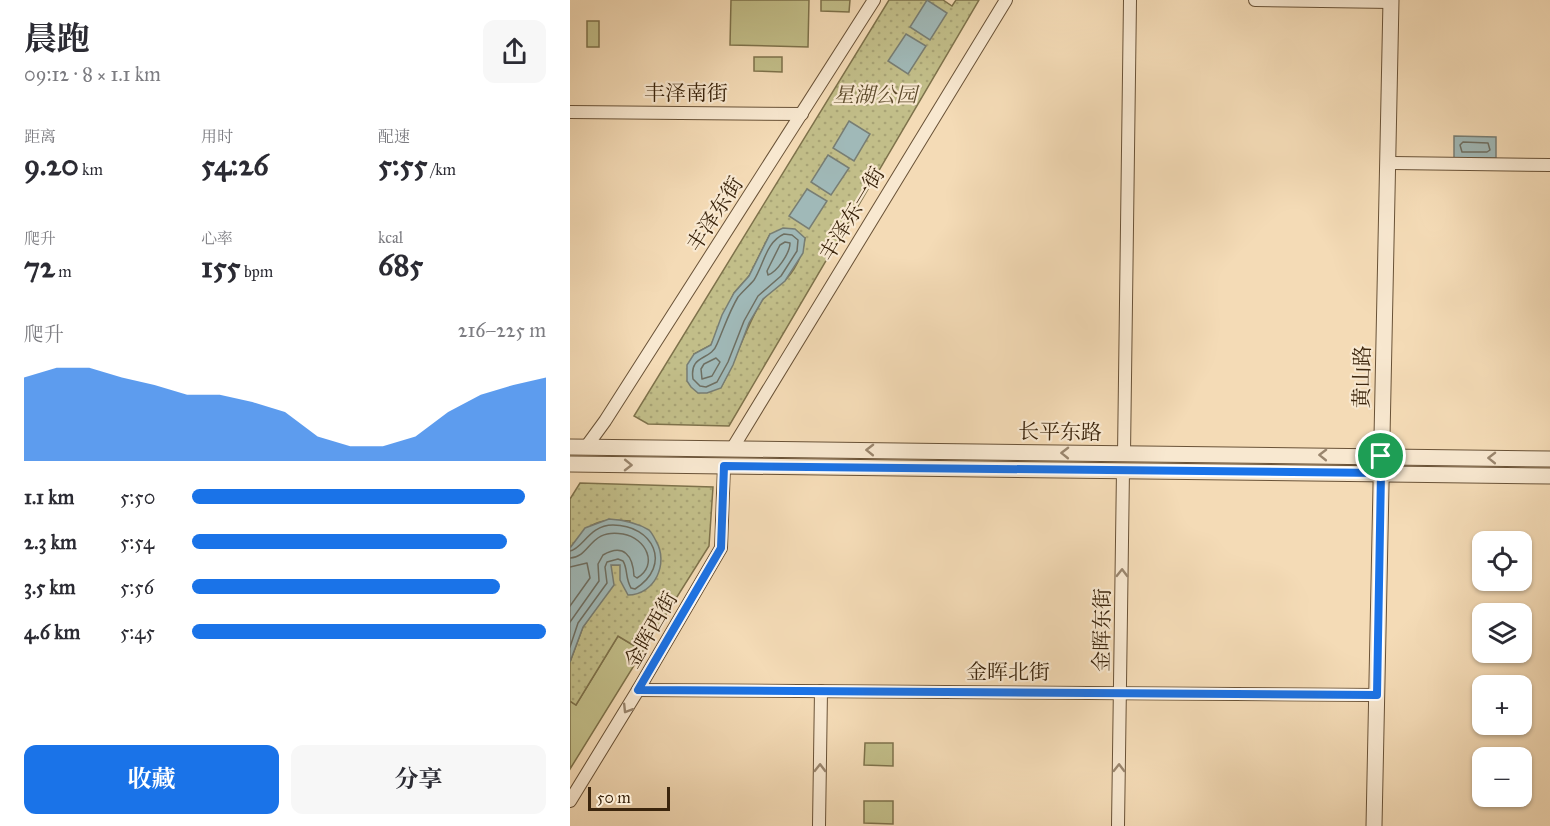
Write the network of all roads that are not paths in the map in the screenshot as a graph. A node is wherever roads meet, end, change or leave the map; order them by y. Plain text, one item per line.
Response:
1 (874, 0) edge
2 (1006, 0) edge
3 (1130, 0) edge
4 (1255, 0) edge
5 (1393, 1) edge
6 (570, 112) edge
7 (802, 114) junction
8 (1393, 163) junction
9 (1550, 165) edge
10 (570, 447) edge
11 (586, 447) junction
12 (732, 449) junction
13 (1124, 454) junction
14 (1386, 456) junction
15 (1550, 459) edge
16 (724, 466) junction
17 (572, 468) edge
18 (1123, 470) junction
19 (1386, 473) junction
20 (1550, 476) edge
21 (638, 690) junction
22 (821, 690) junction
23 (1120, 692) junction
24 (1377, 695) junction
25 (570, 801) edge
26 (819, 826) edge
27 (1118, 826) edge
28 (1374, 826) edge
29 (1385, 826) edge

1 - 7 street, 丰泽东街
2 - 12 street, 丰泽东一街
3 - 13 street
4 - 5 street
5 - 8 street, 黄山路
5 - 14 street, 黄山路
6 - 7 street, 丰泽南街
7 - 11 street, 丰泽东街
8 - 9 street
8 - 14 street, 黄山路
10 - 11 street, 长平东路
11 - 12 street, 长平东路
13 -> 12 street, 长平东路
14 -> 13 street, 长平东路
15 -> 14 street, 长平东路
14 - 19 street, 黄山路
17 -> 16 street, 长平东路
16 - 18 street, 长平东路
16 - 21 street, 金晖西街
18 - 19 street, 长平东路
23 -> 18 street, 金晖东街
19 - 20 street, 长平东路
19 - 24 street, 黄山路
19 - 29 street, 黄山路
21 - 22 street, 金晖北街
21 -> 25 street, 金晖西街
22 - 23 street, 金晖北街
26 -> 22 street
23 - 24 street, 金晖北街
27 -> 23 street, 金晖东街
24 - 28 street, 黄山路

